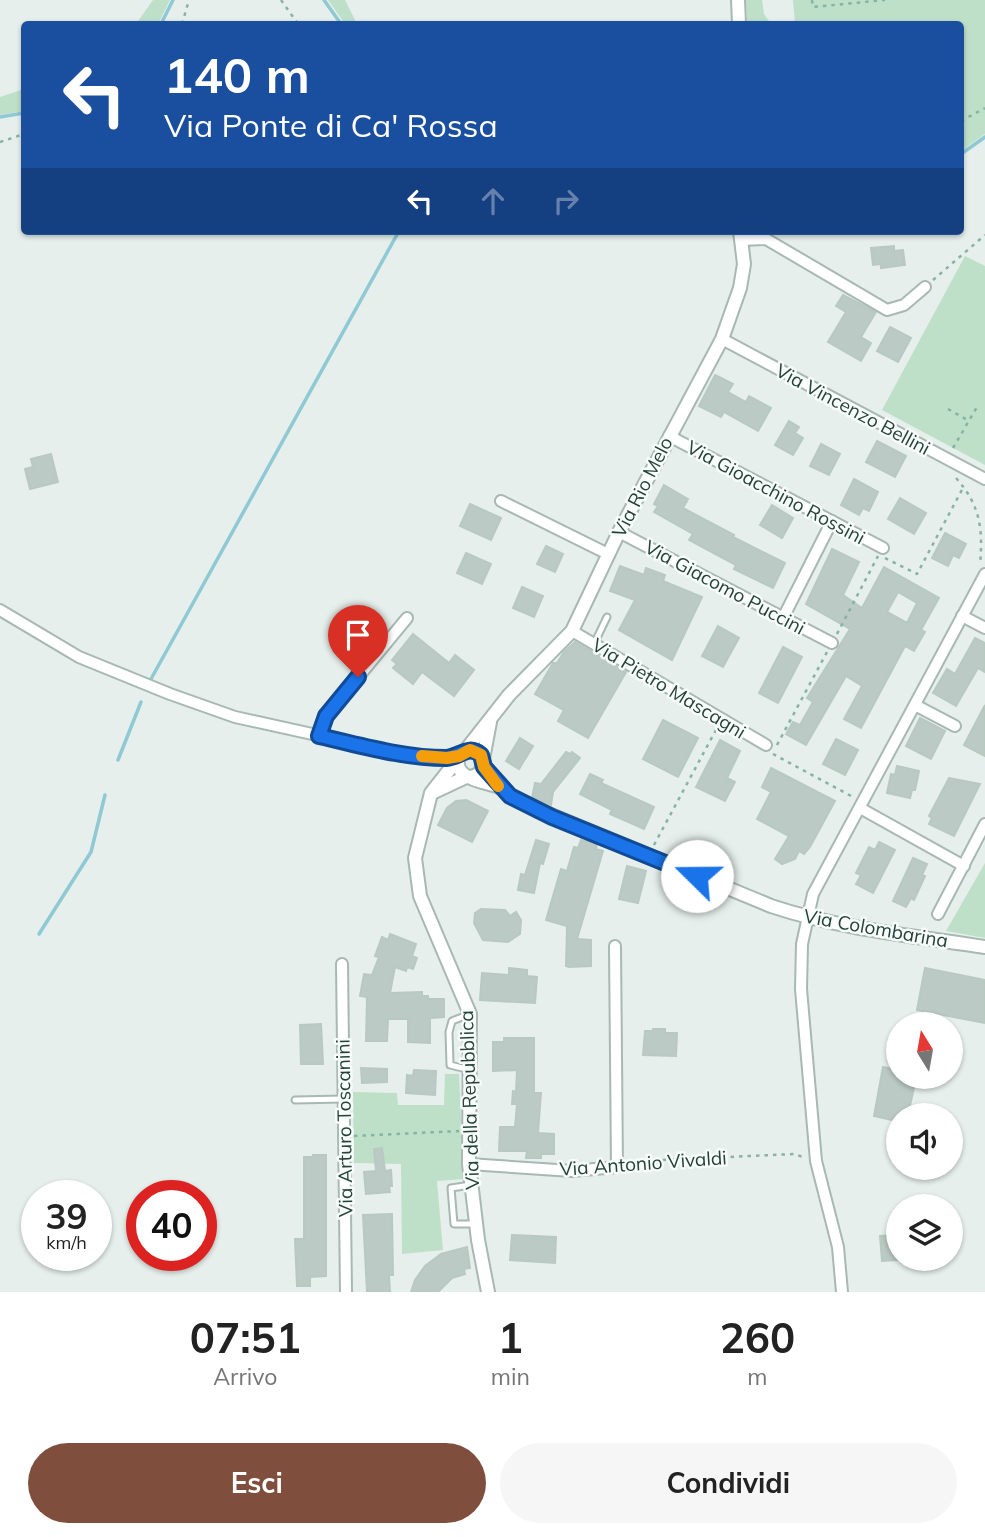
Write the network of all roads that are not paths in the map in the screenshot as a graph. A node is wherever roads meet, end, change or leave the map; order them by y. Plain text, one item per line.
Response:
1 (738, 0) edge
2 (739, 21) edge
3 (741, 236) edge
4 (925, 287) road end
5 (722, 339) junction
6 (669, 436) junction
7 (985, 479) edge
8 (501, 501) dead end
9 (832, 521) junction
10 (619, 532) junction
11 (881, 552) road end
12 (608, 554) junction
13 (985, 574) edge
14 (0, 610) edge
15 (962, 616) junction
16 (607, 617) dead end
17 (407, 618) dead end
18 (783, 618) junction
19 (985, 628) edge
20 (572, 631) junction
21 (832, 643) dead end
22 (594, 644) junction
23 (915, 705) junction
24 (490, 718) junction
25 (955, 726) dead end
26 (319, 736) junction
27 (766, 745) road end
28 (460, 756) junction
29 (483, 763) junction
30 (469, 777) junction
31 (499, 787) junction
32 (431, 793) junction
33 (861, 805) junction
34 (985, 824) edge
35 (964, 866) junction
36 (938, 914) dead end
37 (806, 918) junction
38 (615, 946) dead end
39 (985, 947) edge
40 (342, 964) dead end
41 (470, 1014) junction
42 (470, 1070) junction
43 (344, 1099) junction
44 (295, 1100) dead end
45 (469, 1164) junction
46 (471, 1185) junction
47 (476, 1224) junction
48 (346, 1292) edge
49 (488, 1292) edge
50 (842, 1292) edge

1 - 2 street
3 - 4 street
3 - 5 street, Via Rio Melo
5 - 6 street, Via Rio Melo
5 - 7 street, Via Vincenzo Bellini
6 - 9 street, Via Gioacchino Rossini
6 - 10 street, Via Rio Melo
8 - 12 street
9 - 11 street, Via Gioacchino Rossini
9 - 18 street
10 - 12 street, Via Rio Melo
10 - 18 street, Via Giacomo Puccini
12 - 20 street, Via Rio Melo
13 - 15 street
14 - 26 street
15 - 19 street
15 - 23 street
16 - 22 lane
17 - 26 street
18 - 21 street, Via Giacomo Puccini
20 - 22 street, Via Pietro Mascagni
20 - 24 street, Via Rio Melo
22 - 27 street, Via Pietro Mascagni
23 - 25 street
23 - 33 street
24 - 28 street, Via Rio Melo
24 - 29 street
26 - 28 street
28 - 29 street
28 - 30 street
28 - 32 street, Via della Repubblica
29 - 30 street
29 - 31 street, Via Colombarina
30 - 31 street, Via Colombarina
30 - 32 street
31 - 37 street, Via Colombarina
32 - 41 street, Via della Repubblica
33 - 35 street
33 - 37 street
34 - 35 street
35 - 36 street
37 - 39 street, Via Colombarina
37 - 50 street
38 - 45 street, Via Antonio Vivaldi
40 - 43 street, Via Arturo Toscanini
41 - 42 street, Via della Repubblica
41 - 42 lane
42 - 45 street, Via della Repubblica
43 - 44 lane
43 - 48 street, Via Arturo Toscanini
45 - 46 street, Via della Repubblica
46 - 47 street, Via della Repubblica
46 - 47 lane
47 - 49 street, Via della Repubblica

